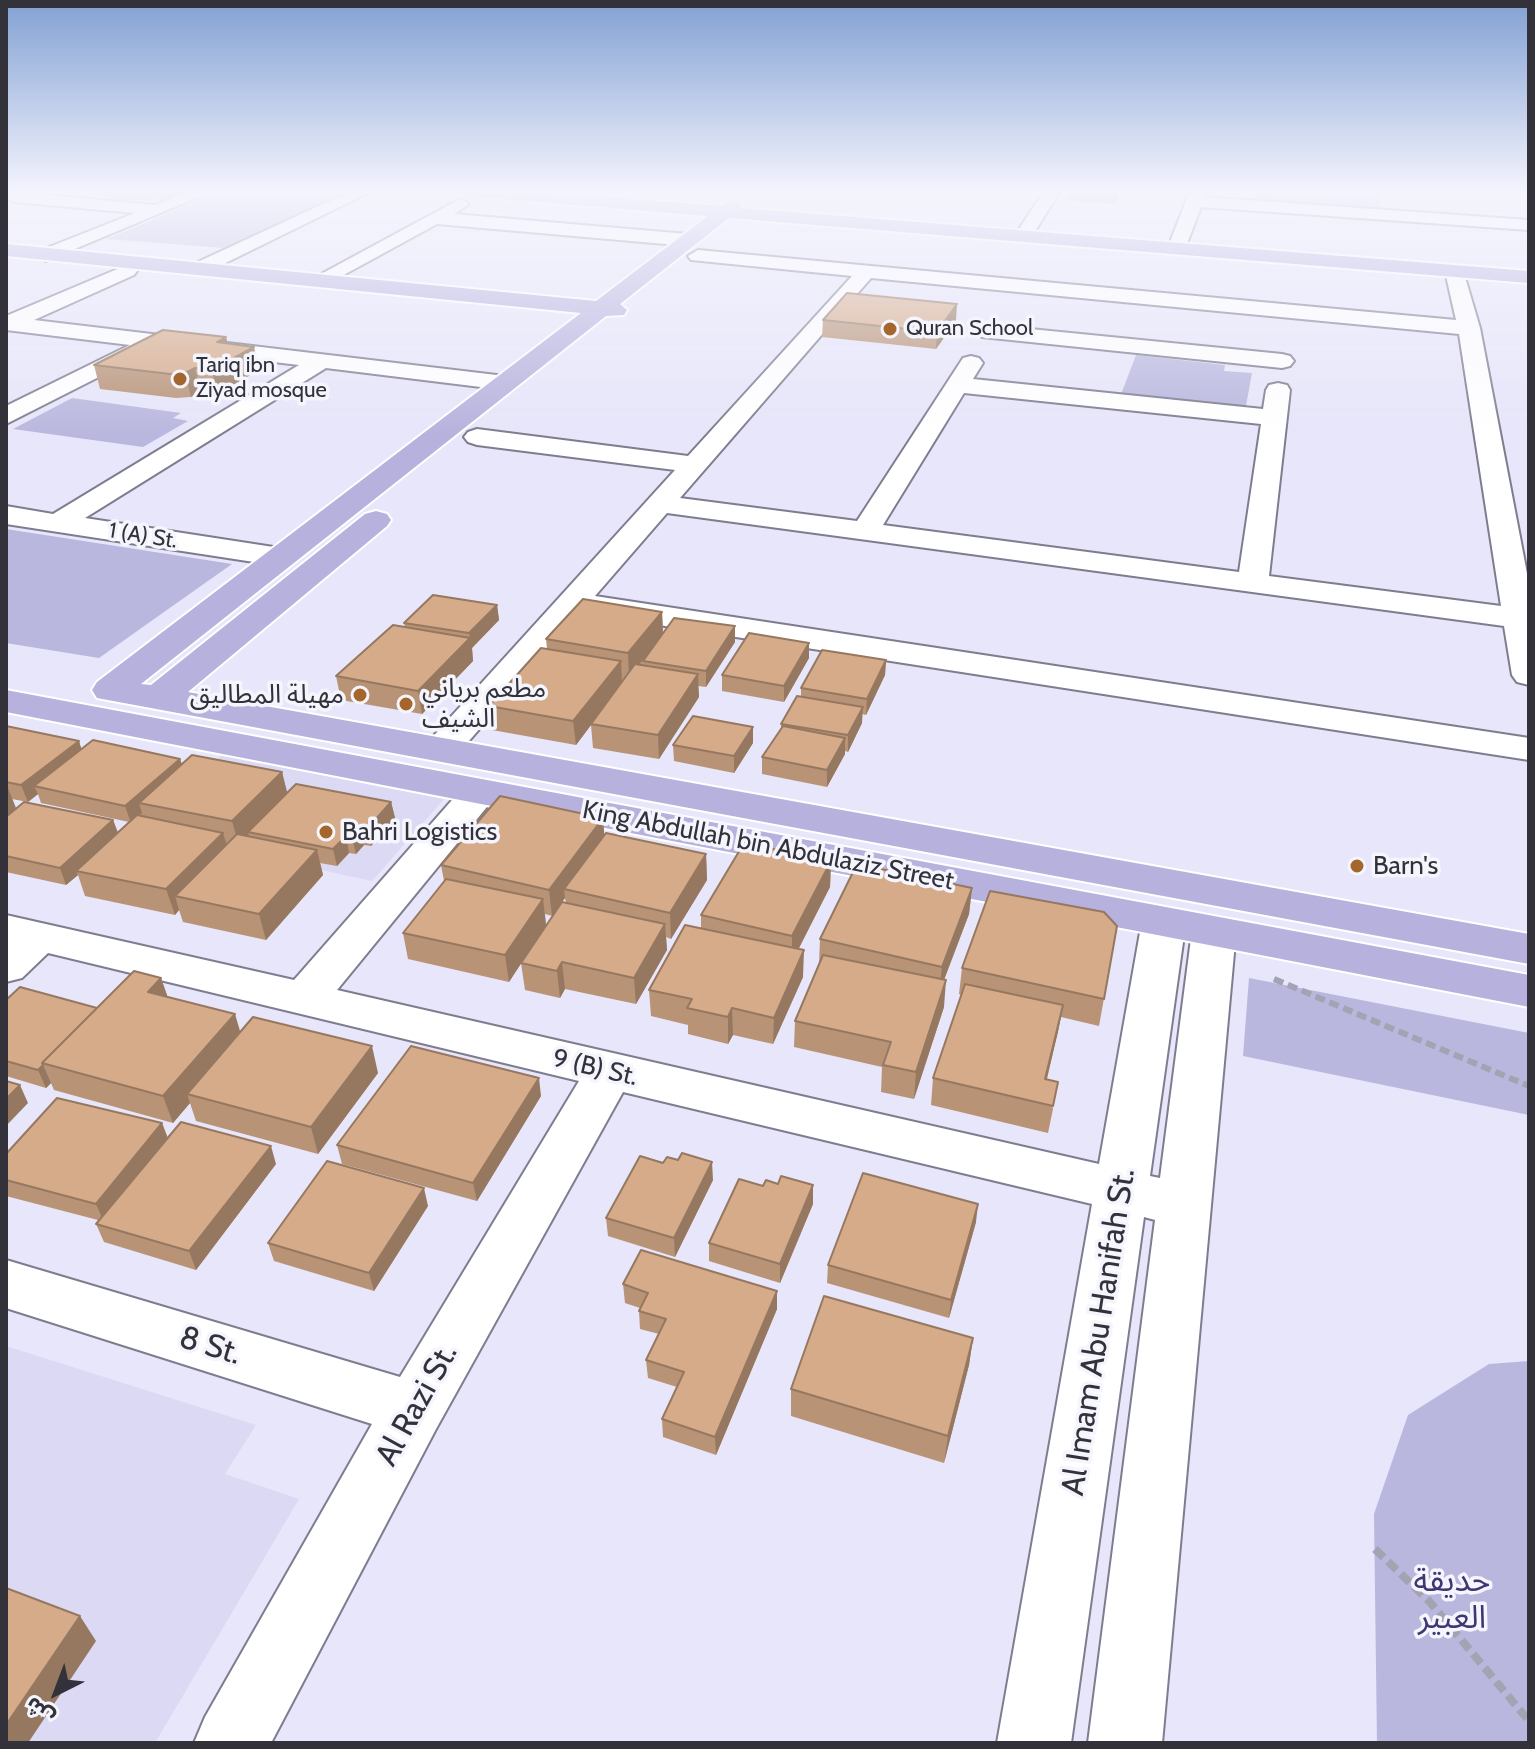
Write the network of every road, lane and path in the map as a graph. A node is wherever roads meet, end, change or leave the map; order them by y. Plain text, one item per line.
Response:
1 (867, 272) edge
2 (123, 273) edge
3 (145, 273) edge
4 (228, 273) edge
5 (333, 273) edge
6 (662, 273) edge
7 (874, 273) edge
8 (1455, 273) edge
9 (1475, 273) edge
10 (1529, 277) edge
11 (320, 280) junction
12 (1019, 286) junction
13 (1288, 311) junction
14 (610, 314) junction
15 (7, 324) edge
16 (1469, 328) junction
17 (990, 332) junction
18 (155, 340) junction
19 (1127, 346) junction
20 (322, 361) junction
21 (1282, 361) junction
22 (505, 383) junction
23 (957, 385) junction
24 (1103, 400) junction
25 (6, 416) edge
26 (1274, 418) junction
27 (477, 437) junction
28 (695, 465) junction
29 (441, 467) dead end
30 (660, 504) junction
31 (391, 507) dead end
32 (6, 515) edge
33 (58, 523) junction
34 (865, 531) junction
35 (280, 557) junction
36 (1253, 583) junction
37 (573, 602) junction
38 (1518, 618) junction
39 (6, 671) edge
40 (1529, 675) edge
41 (110, 690) junction
42 (158, 698) junction
43 (6, 701) edge
44 (1529, 749) edge
45 (441, 750) junction
46 (481, 791) junction
47 (1189, 926) junction
48 (17, 944) edge
49 (1529, 949) edge
50 (1274, 979) dead end
51 (1529, 991) edge
52 (304, 999) junction
53 (610, 1071) junction
54 (1529, 1086) edge
55 (1122, 1192) junction
56 (1184, 1205) junction
57 (6, 1284) edge
58 (414, 1409) junction
59 (1375, 1549) dead end
60 (1529, 1721) edge
61 (231, 1743) edge
62 (1034, 1743) edge
63 (1125, 1743) edge

1 - 28 street
2 - 15 street
3 - 14 main road
4 - 11 main road
5 - 11 street
6 - 14 main road
7 - 12 street
8 - 16 street
9 - 10 main road
11 - 14 main road
12 - 13 street
12 - 17 street
13 - 16 street
13 - 21 street
14 - 22 main road
14 - 27 main road
15 - 18 street
16 - 38 street
17 - 19 street
17 - 23 street
18 - 20 street
18 - 25 street
19 - 21 street
19 - 24 street
20 - 22 street
20 - 33 street
21 - 26 street
22 - 35 main road
23 - 24 street
23 - 34 street
24 - 26 street
26 - 36 street
27 - 28 street
27 - 29 main road
28 - 30 street
30 - 34 street
30 - 37 street
31 - 42 main road
32 - 33 street, 1 (A) St.
33 - 35 street, 1 (A) St.
34 - 36 street
35 - 41 main road
36 - 38 street
37 - 44 street
37 - 45 street
38 - 40 street
39 - 41 main road, King Abdullah bin Abdulaziz Street
41 - 42 main road, King Abdullah bin Abdulaziz Street
42 - 45 main road, King Abdullah bin Abdulaziz Street
43 - 46 main road, King Abdullah bin Abdulaziz Street
45 - 49 main road, King Abdullah bin Abdulaziz Street
46 - 47 main road, King Abdullah bin Abdulaziz Street
46 - 52 street
47 - 51 main road, King Abdullah bin Abdulaziz Street
47 - 55 street, Al Imam Abu Hanifah St.
47 - 56 street
48 - 52 street, 9 (B) St.
50 - 54 path
52 - 53 street, 9 (B) St.
53 - 55 street, 9 (B) St.
53 - 58 street, Al Razi St.
55 - 56 street, 9 (B) St.
55 - 62 street, Al Imam Abu Hanifah St.
56 - 63 street
57 - 58 street, 8 St.
58 - 61 street, Al Razi St.
59 - 60 path

